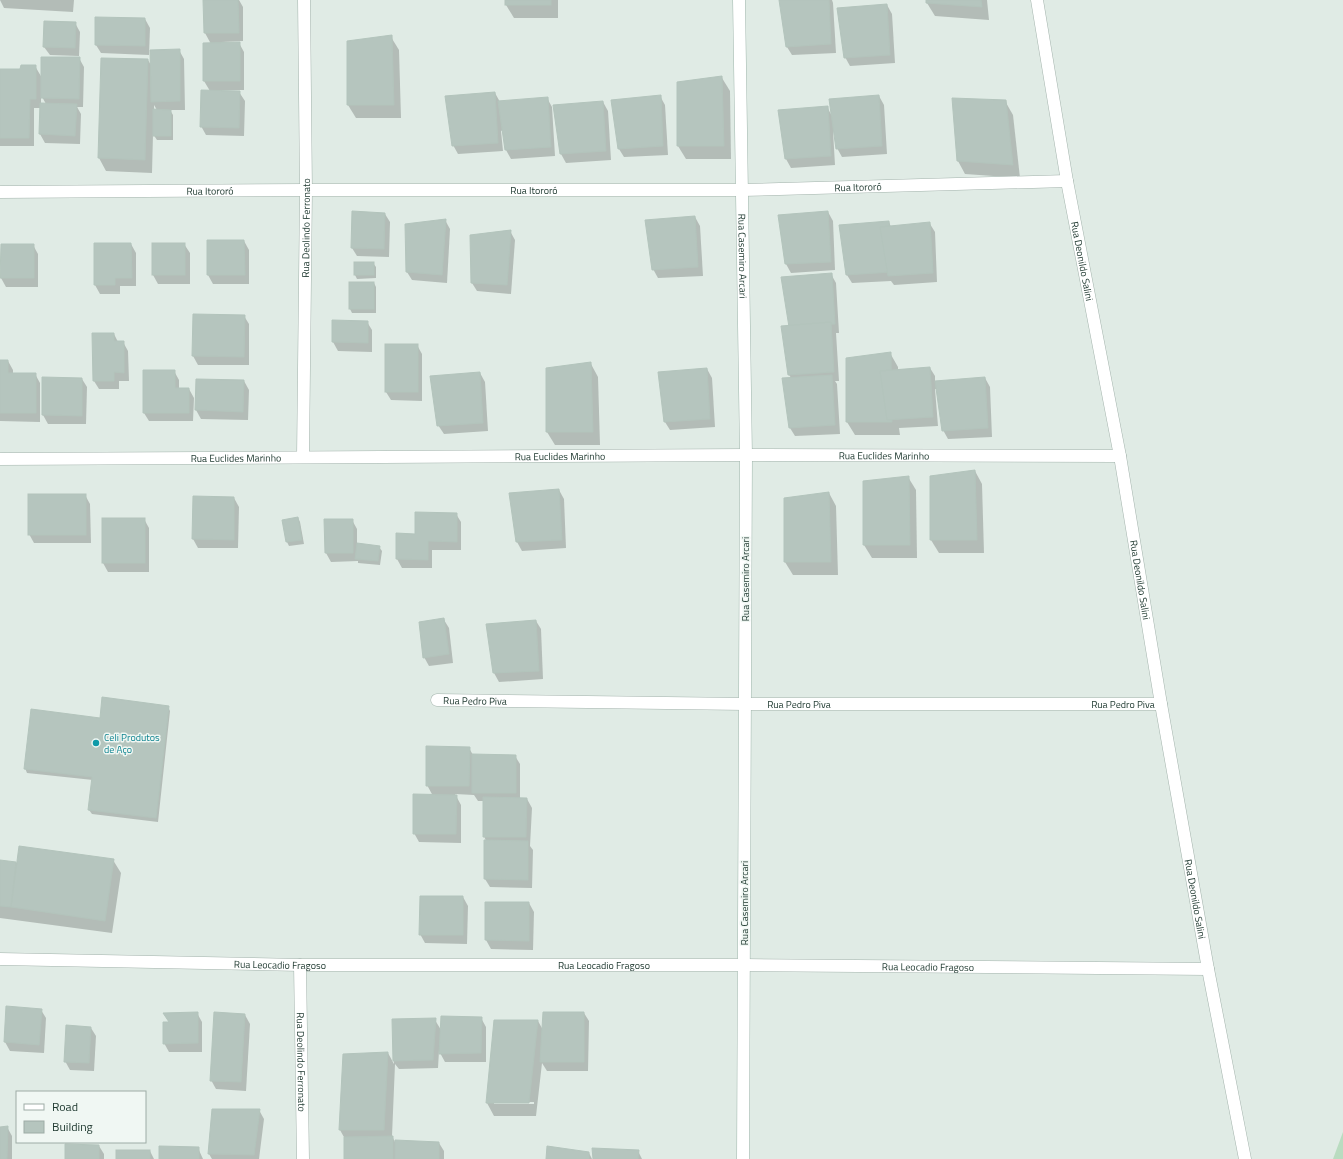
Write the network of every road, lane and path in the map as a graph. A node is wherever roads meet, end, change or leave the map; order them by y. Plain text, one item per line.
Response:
1 (304, 0) edge
2 (739, 0) edge
3 (1037, 0) edge
4 (1067, 181) junction
5 (306, 190) junction
6 (742, 190) junction
7 (0, 192) edge
8 (746, 455) junction
9 (1120, 456) junction
10 (303, 457) junction
11 (0, 459) edge
12 (437, 700) dead end
13 (745, 704) junction
14 (1161, 704) junction
15 (0, 959) edge
16 (300, 965) junction
17 (744, 965) junction
18 (1208, 970) junction
19 (303, 1159) edge
20 (743, 1159) edge
21 (1245, 1159) edge

1 - 5 street, Rua Deolindo Ferronato
2 - 6 street, Rua Casemiro Arcari
3 - 4 street, Rua Deonildo Salini
4 - 6 street, Rua Itororó
4 - 9 street, Rua Deonildo Salini
5 - 6 street, Rua Itororó
5 - 7 street, Rua Itororó
5 - 10 street, Rua Deolindo Ferronato
6 - 8 street, Rua Casemiro Arcari
8 - 9 street, Rua Euclides Marinho
8 - 10 street, Rua Euclides Marinho
8 - 13 street, Rua Casemiro Arcari
9 - 14 street, Rua Deonildo Salini
10 - 11 street, Rua Euclides Marinho
12 - 13 street, Rua Pedro Piva
13 - 14 street, Rua Pedro Piva
13 - 17 street, Rua Casemiro Arcari
14 - 18 street, Rua Deonildo Salini
15 - 16 street, Rua Leocadio Fragoso
16 - 17 street, Rua Leocadio Fragoso
16 - 19 street, Rua Deolindo Ferronato
17 - 18 street, Rua Leocadio Fragoso
17 - 20 street, Rua Casemiro Arcari
18 - 21 street, Rua Deonildo Salini

